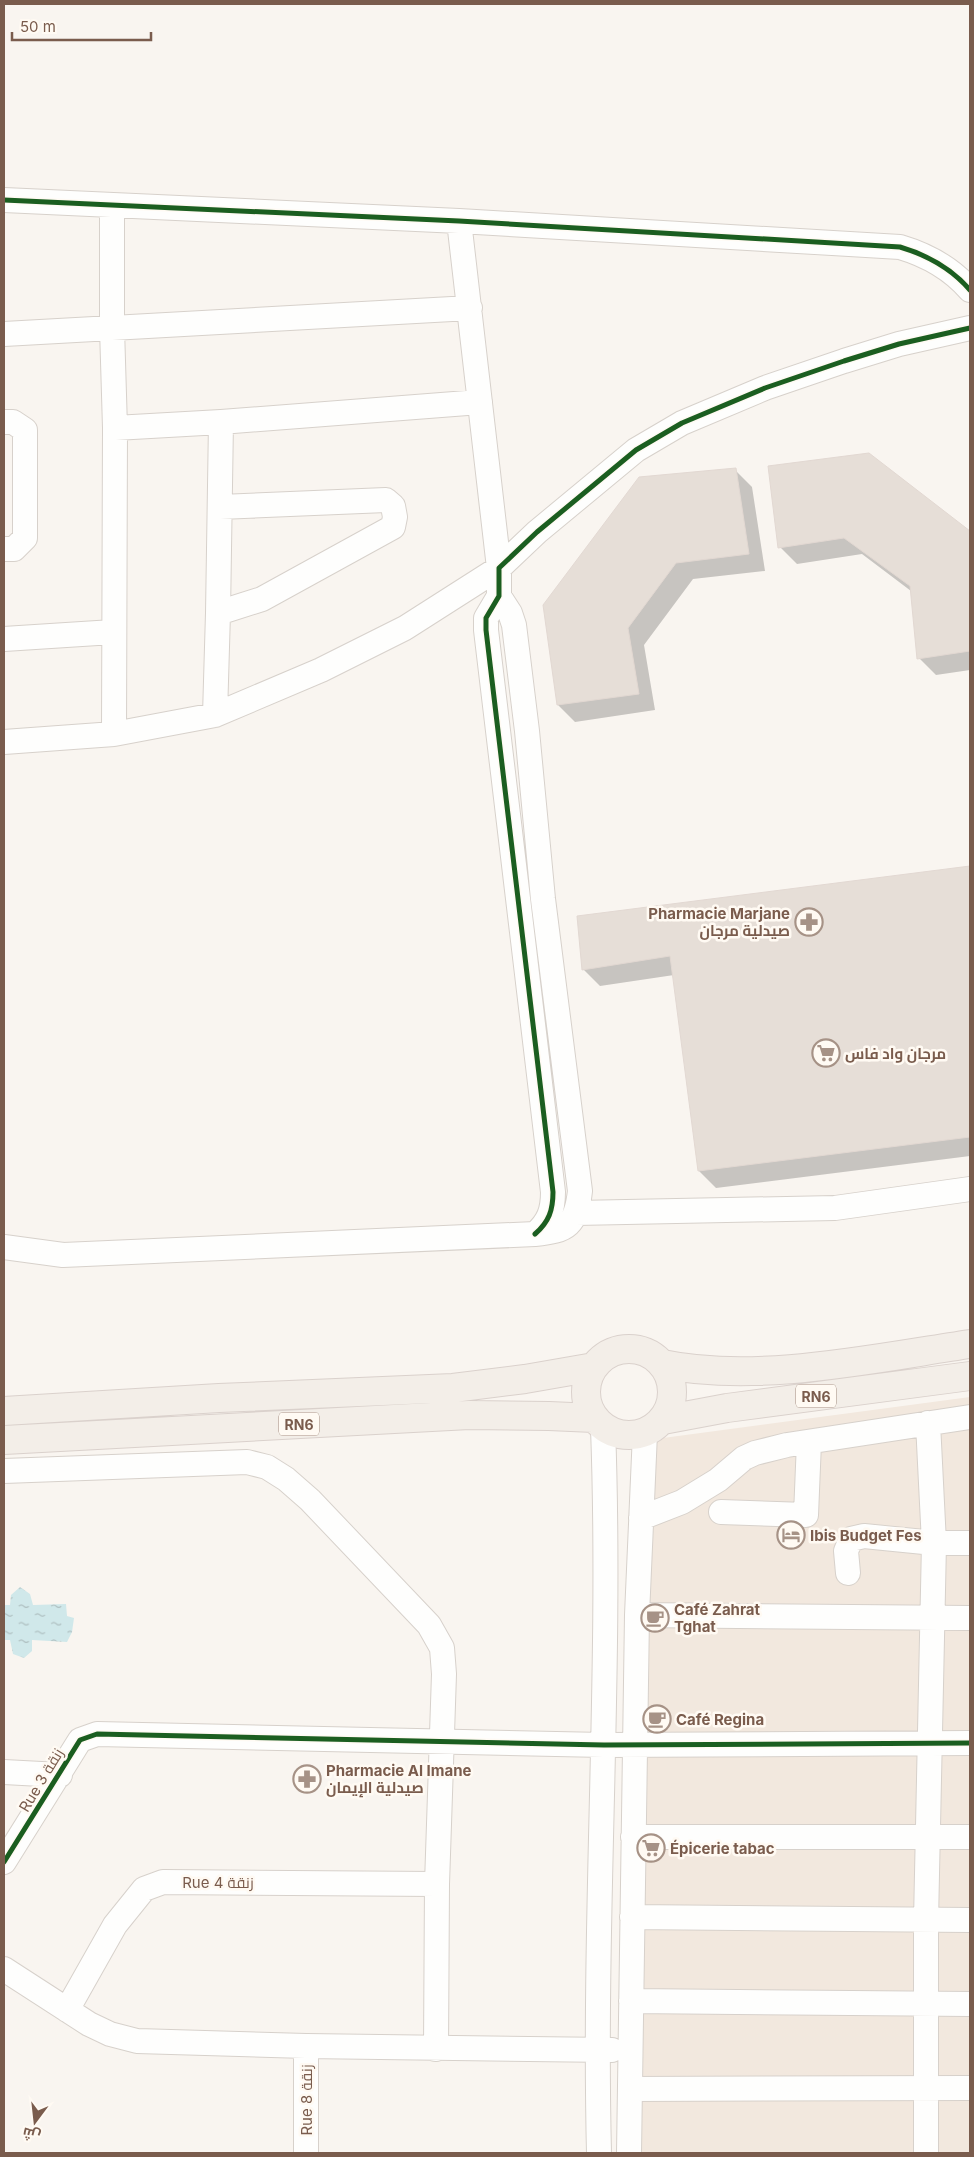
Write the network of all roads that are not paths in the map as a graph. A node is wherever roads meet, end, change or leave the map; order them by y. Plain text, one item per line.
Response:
1 (4, 200) edge
2 (112, 206) junction
3 (459, 221) junction
4 (970, 290) edge
5 (470, 308) junction
6 (112, 328) junction
7 (970, 328) edge
8 (4, 334) edge
9 (480, 402) junction
10 (4, 422) edge
11 (221, 422) junction
12 (115, 428) junction
13 (220, 507) junction
14 (4, 550) edge
15 (499, 568) junction
16 (498, 596) junction
17 (218, 613) junction
18 (113, 632) junction
19 (4, 638) edge
20 (215, 715) junction
21 (114, 734) junction
22 (4, 742) edge
23 (970, 1189) edge
24 (576, 1213) junction
25 (535, 1234) junction
26 (4, 1247) edge
27 (970, 1344) edge
28 (662, 1364) junction
29 (594, 1366) junction
30 (970, 1376) edge
31 (4, 1411) edge
32 (970, 1417) edge
33 (599, 1423) junction
34 (928, 1423) junction
35 (654, 1426) junction
36 (4, 1440) edge
37 (809, 1442) junction
38 (4, 1471) edge
39 (721, 1512) dead end
40 (641, 1518) junction
41 (934, 1543) junction
42 (970, 1544) edge
43 (848, 1573) dead end
44 (637, 1615) junction
45 (970, 1618) edge
46 (932, 1619) junction
47 (443, 1742) junction
48 (930, 1743) junction
49 (970, 1743) edge
50 (635, 1744) junction
51 (604, 1745) junction
52 (4, 1772) edge
53 (60, 1775) junction
54 (633, 1837) junction
55 (928, 1837) junction
56 (970, 1837) edge
57 (4, 1862) edge
58 (438, 1884) junction
59 (632, 1917) junction
60 (970, 1920) edge
61 (926, 1921) junction
62 (4, 1969) edge
63 (631, 2001) junction
64 (927, 2004) junction
65 (970, 2004) edge
66 (67, 2010) junction
67 (306, 2046) junction
68 (436, 2049) junction
69 (597, 2050) junction
70 (629, 2050) junction
71 (970, 2088) edge
72 (630, 2089) junction
73 (926, 2089) junction
74 (306, 2153) edge
75 (599, 2153) edge
76 (629, 2153) edge
77 (926, 2153) edge

1 - 2 street
2 - 3 street
2 - 6 street
3 - 4 street
3 - 5 street
5 - 6 street
5 - 9 street
6 - 8 street
6 - 12 street
7 - 15 street
9 - 11 street
9 - 15 street
10 - 14 street
11 - 12 street
11 - 13 street
12 - 18 street
13 - 17 street
13 - 17 street
15 - 16 street
15 - 20 street
16 - 24 street
16 - 25 street
17 - 20 street
18 - 19 street
18 - 21 street
20 - 21 street
21 - 22 street
23 - 24 street
24 - 25 street
25 - 26 street
27 - 28 main road, RN6
28 - 29 main road, RN6
28 - 35 main road
29 - 31 main road, RN6
29 - 33 main road
30 - 35 main road, RN6
32 - 34 street
33 - 35 main road, RN6
33 - 36 main road, RN6
33 - 51 street
34 - 37 street
34 - 41 street
35 - 40 street
37 - 39 street
37 - 40 street
38 - 47 street
40 - 44 street
41 - 42 street
41 - 43 street
41 - 46 street
44 - 46 street
44 - 50 street
45 - 46 street
46 - 48 street
47 - 51 street, Rue 3 زنقة
47 - 53 street, Rue 3 زنقة
47 - 58 street
48 - 49 street, Rue 3 زنقة
48 - 50 street, Rue 3 زنقة
48 - 55 street
50 - 51 street, Rue 3 زنقة
50 - 54 street
51 - 69 street
52 - 53 street
53 - 57 street, Rue 3 زنقة
54 - 55 street
54 - 59 street
55 - 56 street
55 - 61 street
58 - 66 street, Rue 4 زنقة
58 - 68 street
59 - 61 street
59 - 63 street
60 - 61 street
61 - 64 street
62 - 66 street
63 - 64 street
63 - 70 street
64 - 65 street
64 - 73 street
66 - 67 street
67 - 68 street
67 - 74 street, Rue 8 زنقة
68 - 69 street
69 - 70 street
69 - 75 street
70 - 72 street
71 - 73 street
72 - 73 street
72 - 76 street
73 - 77 street

